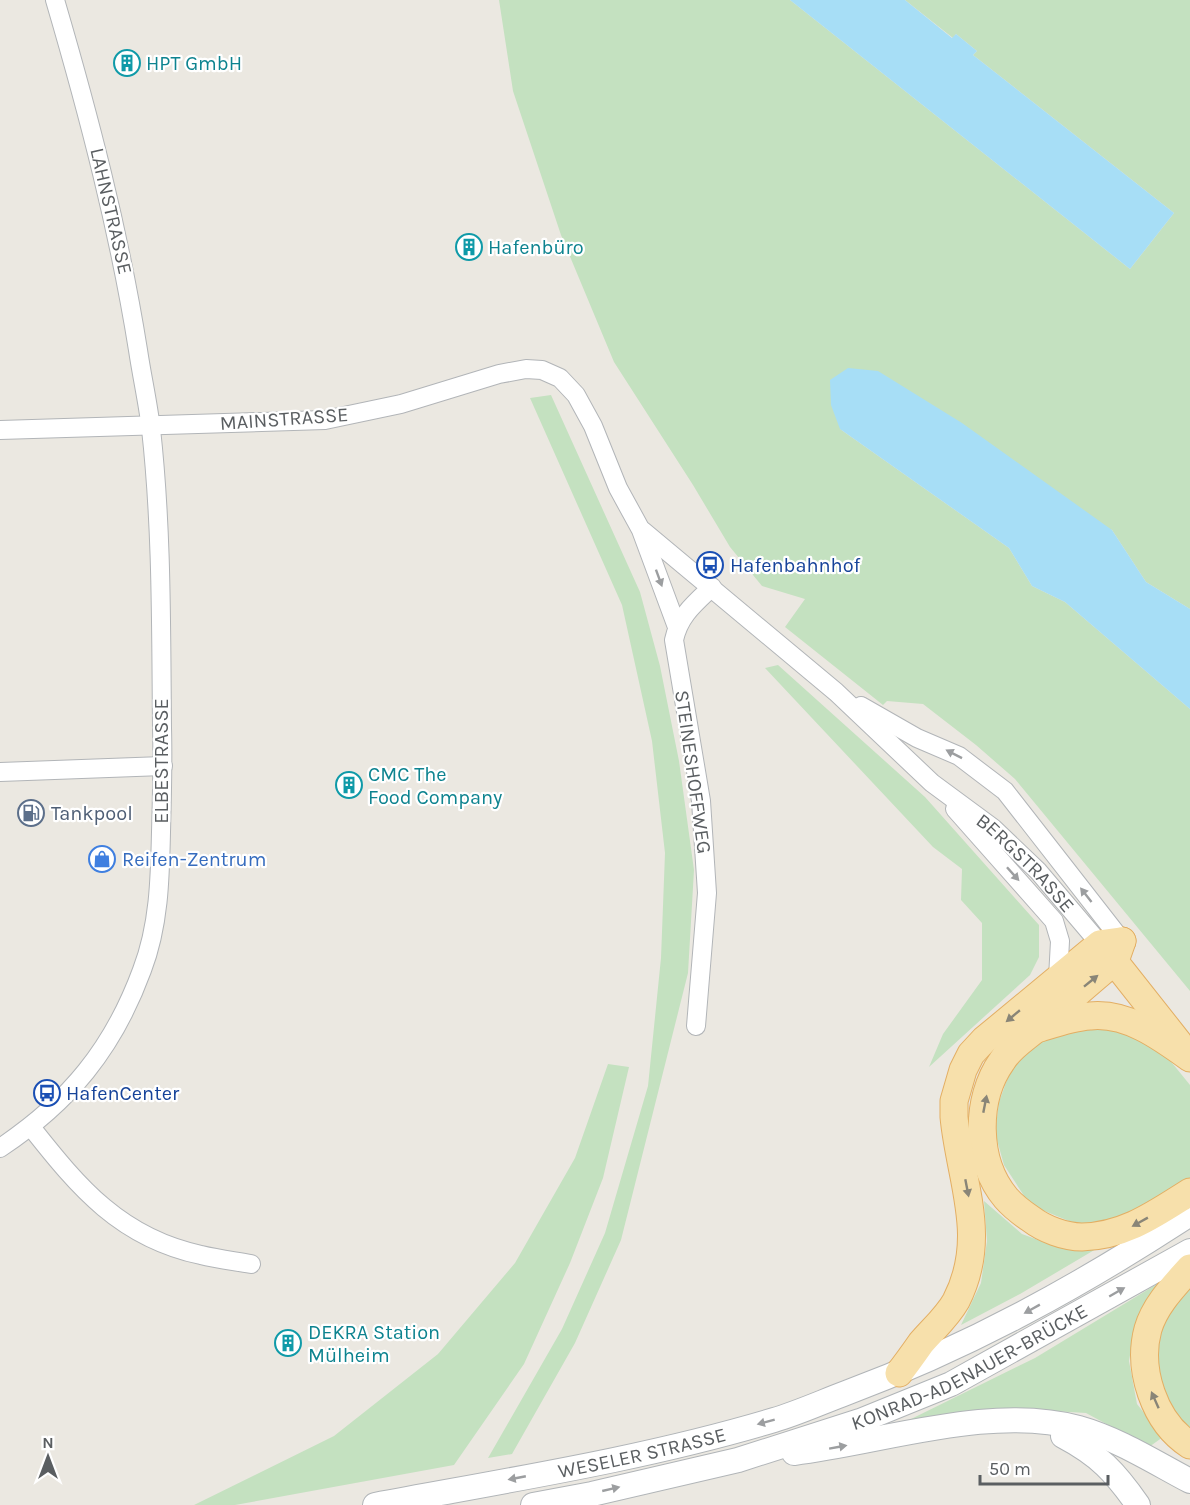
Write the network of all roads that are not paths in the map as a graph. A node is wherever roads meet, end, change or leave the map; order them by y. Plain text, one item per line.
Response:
1 (55, 0) edge
2 (560, 378) joint
3 (150, 426) junction
4 (0, 430) edge
5 (641, 530) junction
6 (712, 587) junction
7 (677, 627) junction
8 (836, 692) junction
9 (163, 766) junction
10 (0, 772) edge
11 (932, 783) junction
12 (1112, 949) junction
13 (1058, 978) junction
14 (696, 1026) dead end
15 (1190, 1028) edge
16 (1036, 1029) junction
17 (1190, 1057) edge
18 (31, 1127) junction
19 (0, 1148) edge
20 (1190, 1192) edge
21 (1190, 1214) edge
22 (1190, 1251) edge
23 (251, 1263) dead end
24 (1190, 1268) edge
25 (899, 1373) junction
26 (1035, 1421) junction
27 (1190, 1445) edge
28 (738, 1460) junction
29 (1190, 1481) edge
30 (375, 1505) edge
31 (533, 1505) edge
32 (1138, 1505) edge

1 - 3 street, LAHNSTRASSE
2 - 3 street, MAINSTRASSE
2 - 5 street, STEINESHOFFWEG
3 - 4 street, MAINSTRASSE
3 - 9 street, ELBESTRASSE
5 - 6 street, BERGSTRASSE
5 -> 7 street, STEINESHOFFWEG
6 - 7 street
6 - 8 street, BERGSTRASSE
7 - 14 street, STEINESHOFFWEG
8 - 11 street, BERGSTRASSE
12 -> 8 street, BERGSTRASSE
9 - 10 street
9 - 18 street, ELBESTRASSE
11 - 12 street, BERGSTRASSE
11 -> 13 street
12 - 13 main road
12 - 15 main road, BERGSTRASSE
16 -> 12 main road
12 - 17 main road, BERGSTRASSE
13 -> 25 main road
16 - 17 main road
20 -> 16 main road
18 - 19 street, ELBESTRASSE
18 - 23 street
21 -> 25 main road, KONRAD-ADENAUER-BRÜCKE
28 -> 22 main road, KONRAD-ADENAUER-BRÜCKE
27 -> 24 main road
25 -> 30 main road, WESELER STRASSE
28 -> 26 main road
26 - 29 main road
26 - 32 main road
31 -> 28 main road, WESELER STRASSE

